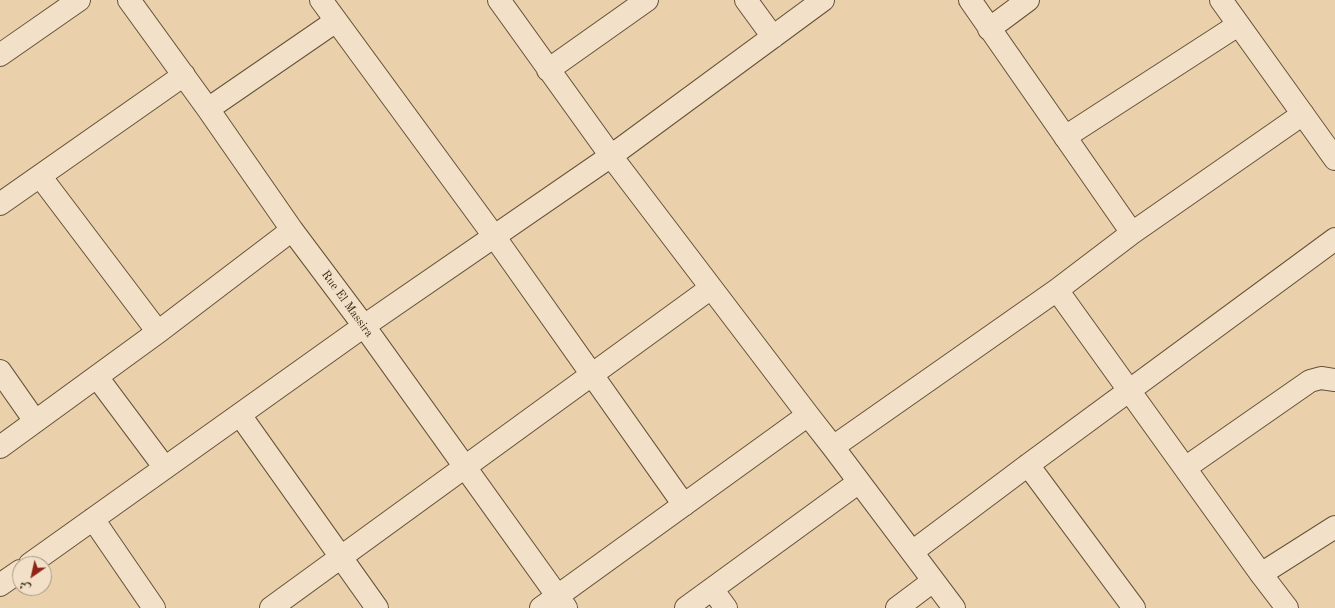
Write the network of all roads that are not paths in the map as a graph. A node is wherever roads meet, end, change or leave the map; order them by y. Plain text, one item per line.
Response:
1 (79, 0) edge
2 (129, 0) edge
3 (321, 0) edge
4 (499, 0) edge
5 (647, 0) edge
6 (746, 0) edge
7 (823, 0) edge
8 (970, 0) edge
9 (1028, 0) edge
10 (1221, 0) edge
11 (336, 21) junction
12 (1238, 25) junction
13 (989, 29) junction
14 (773, 37) junction
15 (0, 55) edge
16 (548, 70) junction
17 (184, 75) junction
18 (208, 109) junction
19 (1303, 114) junction
20 (1065, 137) junction
21 (610, 156) junction
22 (1335, 160) edge
23 (40, 176) junction
24 (0, 204) edge
25 (292, 230) junction
26 (1132, 233) junction
27 (494, 236) junction
28 (1335, 239) edge
29 (711, 288) junction
30 (1057, 290) junction
31 (364, 326) junction
32 (158, 332) junction
33 (0, 371) edge
34 (591, 374) junction
35 (97, 377) junction
36 (1335, 380) edge
37 (1130, 390) junction
38 (240, 414) junction
39 (808, 416) junction
40 (35, 422) junction
41 (833, 446) junction
42 (0, 447) edge
43 (1028, 465) junction
44 (465, 467) junction
45 (164, 468) junction
46 (1185, 468) junction
47 (860, 482) junction
48 (684, 505) junction
49 (93, 519) junction
50 (1335, 527) edge
51 (912, 552) junction
52 (41, 556) edge
53 (341, 557) junction
54 (1261, 574) junction
55 (12, 577) edge
56 (933, 581) junction
57 (0, 585) edge
58 (712, 589) junction
59 (555, 604) edge
60 (154, 608) edge
61 (271, 608) edge
62 (377, 608) edge
63 (686, 608) edge
64 (726, 608) edge
65 (897, 608) edge
66 (954, 608) edge
67 (1134, 608) edge
68 (1287, 608) edge

1 - 15 street
2 - 17 street, Rue El Massira
3 - 11 street
4 - 16 street
5 - 16 street
6 - 14 street
7 - 14 street
8 - 13 street
9 - 13 street
10 - 12 street
11 - 18 street
11 - 27 street
12 - 19 street
12 - 20 street
13 - 20 street
14 - 21 street
16 - 21 street
17 - 18 street, Rue El Massira
17 - 23 street
18 - 25 street, Rue El Massira
19 - 22 street
19 - 26 street
20 - 26 street
21 - 27 street
21 - 29 street
23 - 24 street
23 - 32 street
25 - 31 street, Rue El Massira
25 - 32 street
26 - 30 street
27 - 31 street
27 - 34 street
28 - 37 street
29 - 34 street
29 - 39 street
30 - 37 street
30 - 41 street
31 - 38 street
31 - 44 street, Rue El Massira
32 - 35 street
33 - 40 street
34 - 44 street
34 - 48 street
35 - 40 street
35 - 45 street
36 - 46 street
37 - 43 street
37 - 46 street
38 - 45 street
38 - 53 street
39 - 41 street
39 - 48 street
40 - 42 street
41 - 47 street
43 - 51 street
43 - 67 street
44 - 53 street
44 - 59 street, Rue El Massira
45 - 49 street
46 - 54 street
47 - 51 street
47 - 58 street
48 - 59 street
49 - 52 street
49 - 60 street
50 - 54 street
51 - 56 street
53 - 61 street
53 - 62 street
54 - 68 street
55 - 57 street
56 - 65 street
56 - 66 street
58 - 63 street
58 - 64 street

